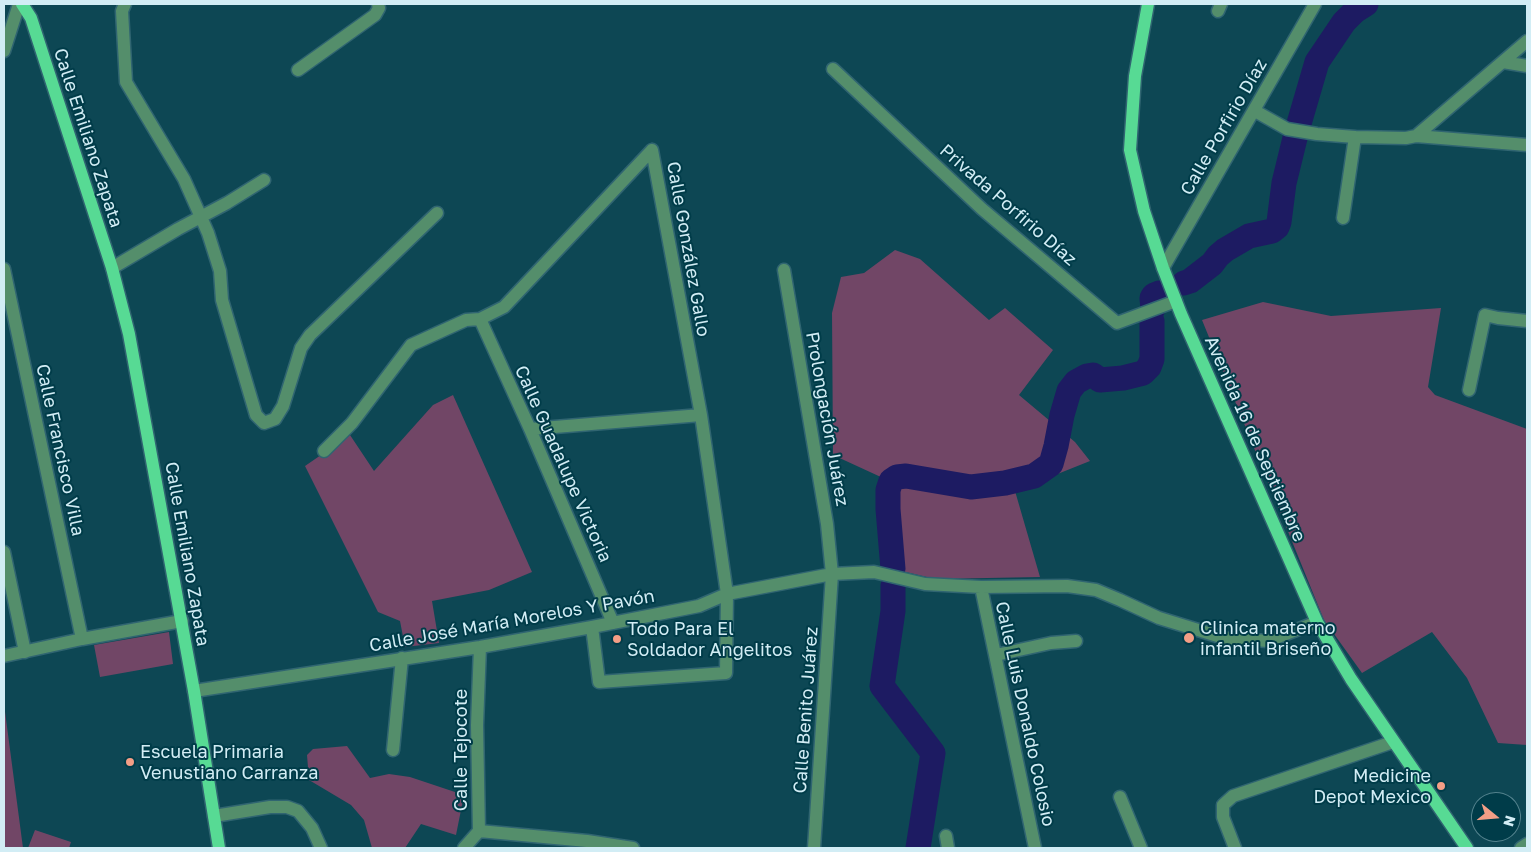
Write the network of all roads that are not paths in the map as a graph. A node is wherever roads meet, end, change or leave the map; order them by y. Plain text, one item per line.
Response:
1 (21, 4) edge
2 (30, 4) edge
3 (125, 4) edge
4 (378, 4) edge
5 (1148, 4) edge
6 (1315, 4) edge
7 (31, 18) junction
8 (1527, 41) edge
9 (4, 52) edge
10 (1503, 62) junction
11 (1527, 66) edge
12 (298, 70) dead end
13 (833, 70) dead end
14 (1255, 110) junction
15 (1416, 136) junction
16 (1355, 137) junction
17 (1527, 145) edge
18 (264, 180) dead end
19 (437, 213) dead end
20 (202, 217) junction
21 (1342, 218) dead end
22 (112, 268) junction
23 (1163, 268) junction
24 (4, 269) edge
25 (784, 270) dead end
26 (1176, 301) junction
27 (480, 319) junction
28 (1527, 321) edge
29 (1469, 390) dead end
30 (701, 415) junction
31 (530, 429) junction
32 (324, 451) dead end
33 (4, 553) edge
34 (832, 574) junction
35 (981, 587) junction
36 (727, 594) junction
37 (182, 621) junction
38 (1317, 622) junction
39 (613, 623) junction
40 (592, 627) junction
41 (82, 639) junction
42 (1076, 641) dead end
43 (480, 647) junction
44 (25, 652) junction
45 (4, 656) edge
46 (996, 656) junction
47 (402, 658) junction
48 (194, 691) junction
49 (1393, 742) junction
50 (393, 750) dead end
51 (1120, 797) dead end
52 (214, 816) junction
53 (478, 831) junction
54 (1527, 844) edge
55 (219, 848) edge
56 (321, 848) edge
57 (464, 848) edge
58 (633, 848) edge
59 (814, 848) edge
60 (1035, 848) edge
61 (1140, 848) edge
62 (1235, 848) edge
63 (1466, 848) edge
64 (1521, 848) edge

1 - 7 main road, Calle Emiliano Zapata
1 - 9 street
2 - 7 main road, Calle Emiliano Zapata
3 - 20 street
4 - 12 street
5 - 23 main road, Avenida 16 de Septiembre
6 - 14 street, Calle Porfirio Díaz
7 - 22 main road, Calle Emiliano Zapata
8 - 10 street
10 - 11 street
10 - 15 street
13 - 26 street, Privada Porfirio Díaz
14 - 16 street
14 - 23 street, Calle Porfirio Díaz
15 - 16 street
15 - 17 street
16 - 21 street
18 - 20 street
19 - 20 street
20 - 22 street
22 - 37 main road, Calle Emiliano Zapata
23 - 26 main road, Avenida 16 de Septiembre
24 - 41 street, Calle Francisco Villa
25 - 34 street, Prolongación Juárez
26 - 38 main road, Avenida 16 de Septiembre
27 - 30 street, Calle González Gallo
27 - 31 street, Calle Guadalupe Victoria
27 - 32 street
28 - 29 street
30 - 31 street
30 - 36 street, Calle González Gallo
31 - 39 street, Calle Guadalupe Victoria
33 - 44 street
34 - 35 street
34 - 36 street, Calle José María Morelos Y Pavón
34 - 59 street, Calle Benito Juárez
35 - 38 street
35 - 46 street, Calle Luis Donaldo Colosio
36 - 39 street, Calle José María Morelos Y Pavón
36 - 40 street, Calle González Gallo
37 - 41 street
37 - 48 main road, Calle Emiliano Zapata
38 - 49 main road, Avenida 16 de Septiembre
39 - 40 street, Calle José María Morelos Y Pavón
40 - 43 street, Calle José María Morelos Y Pavón
41 - 44 street
42 - 46 street
43 - 47 street, Calle José María Morelos Y Pavón
43 - 53 street, Calle Tejocote
44 - 45 street
46 - 60 street, Calle Luis Donaldo Colosio
47 - 48 street, Calle José María Morelos Y Pavón
47 - 50 street
48 - 52 main road, Calle Emiliano Zapata
49 - 62 street
49 - 63 main road, Avenida 16 de Septiembre
51 - 61 street
52 - 55 main road, Calle Emiliano Zapata
52 - 56 street
53 - 57 street, Calle Tejocote
53 - 58 street
54 - 64 street

